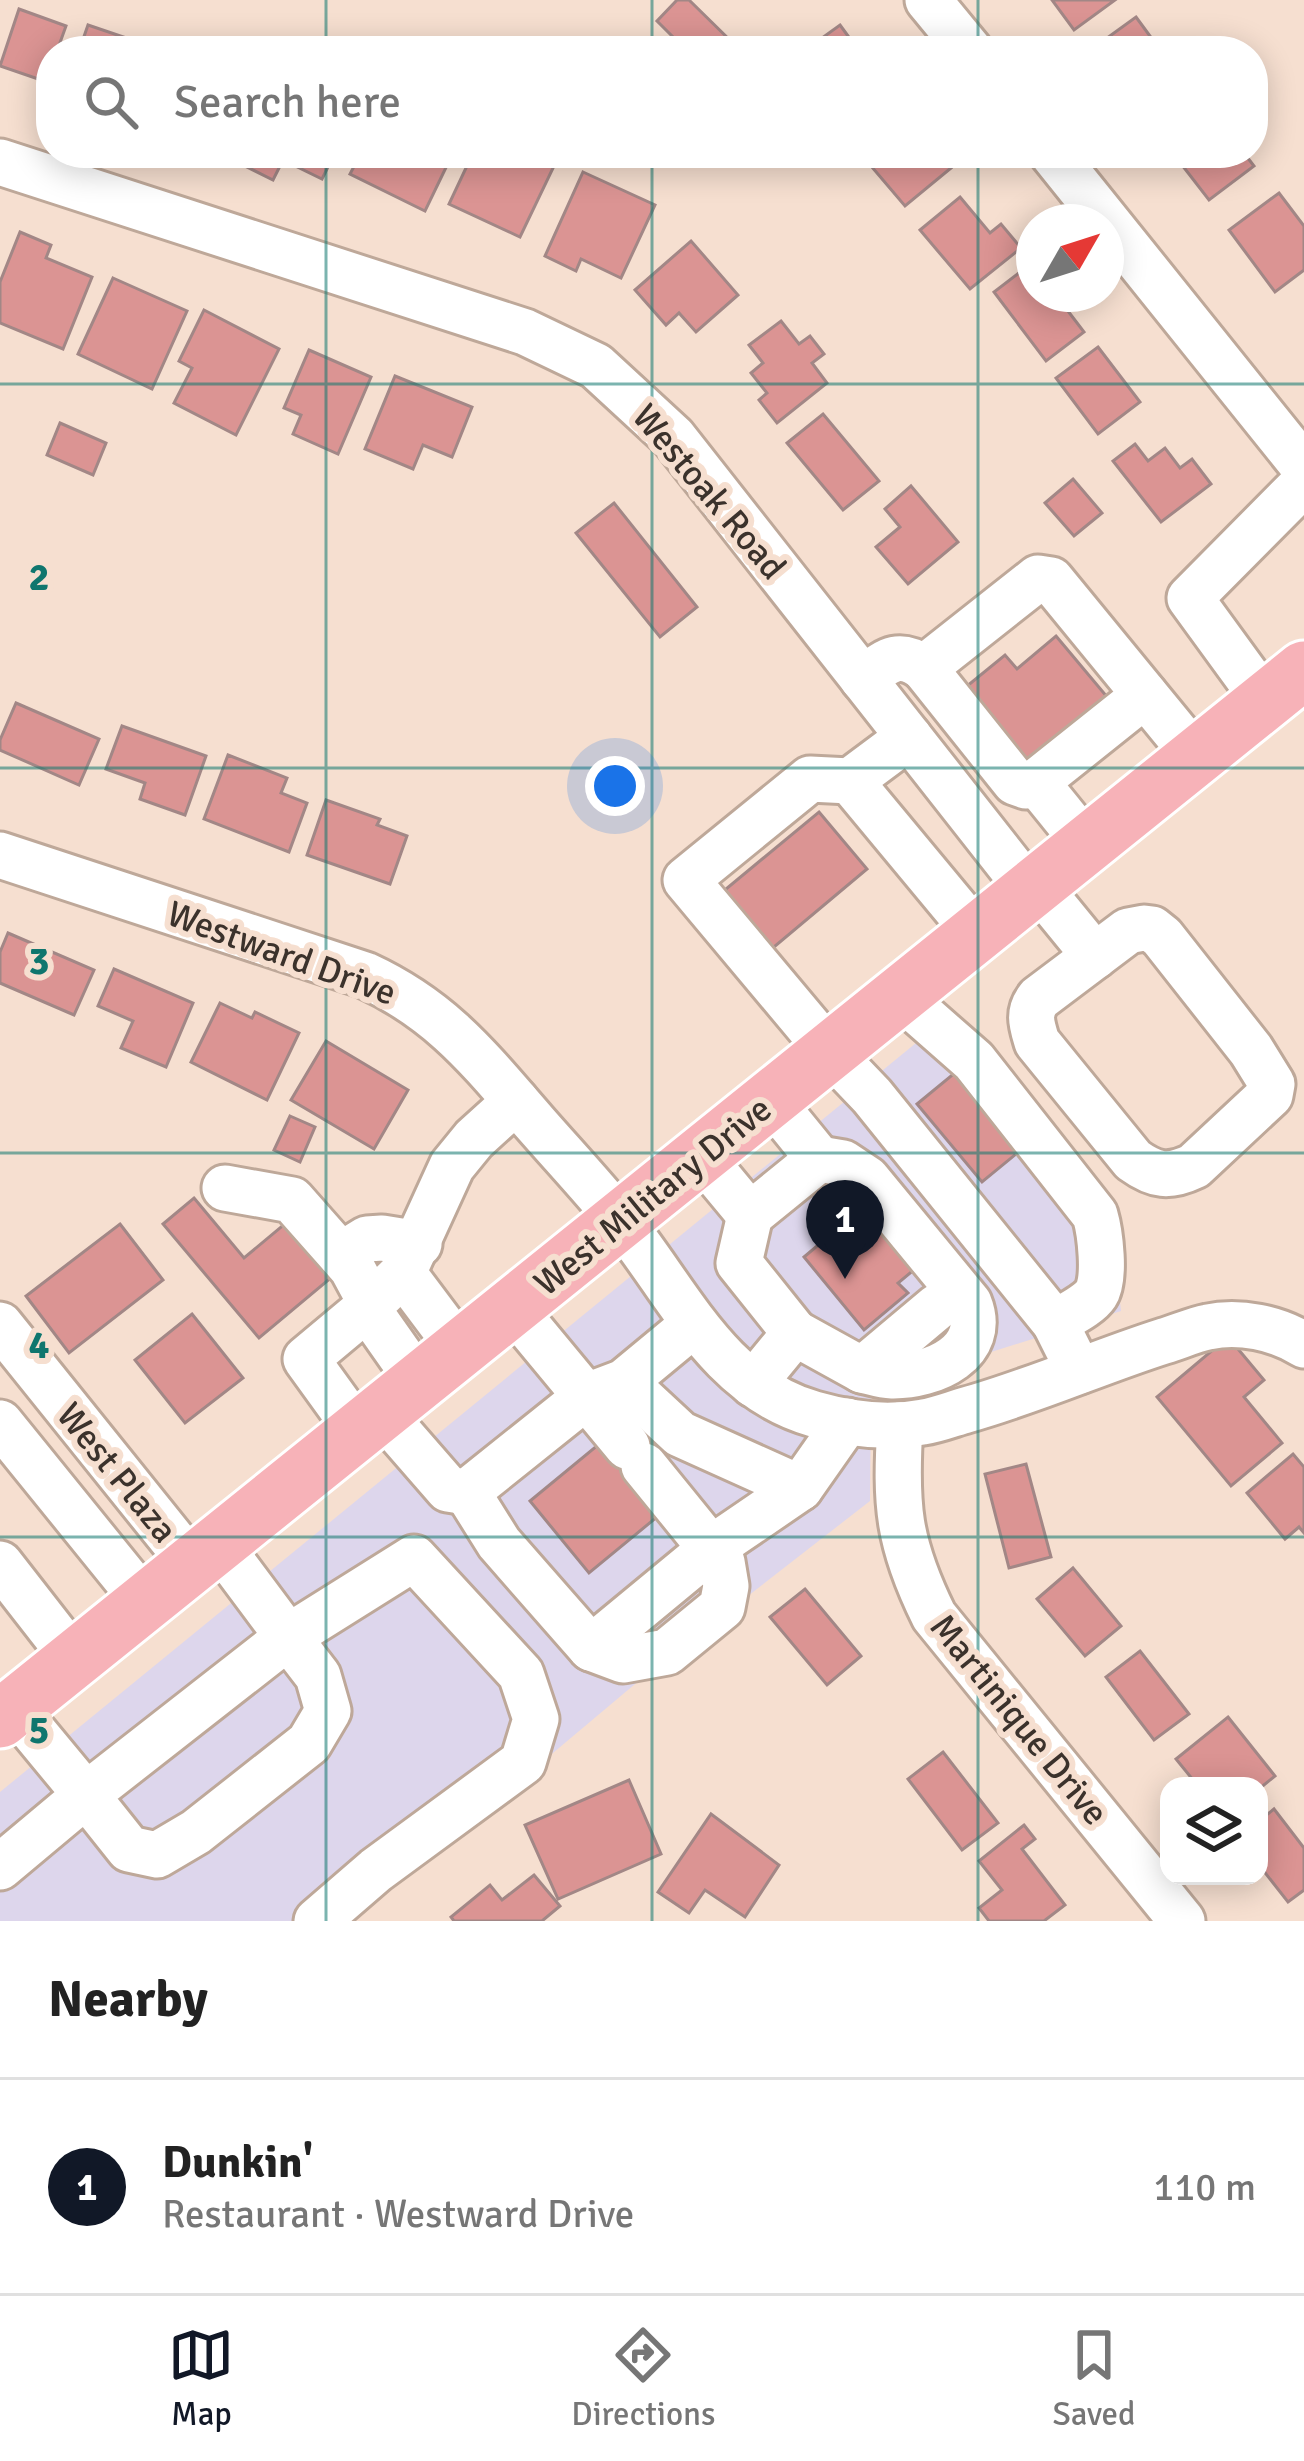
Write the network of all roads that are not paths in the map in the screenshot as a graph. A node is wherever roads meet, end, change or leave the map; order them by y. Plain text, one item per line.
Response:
1 (928, 0) edge
2 (958, 36) edge
3 (0, 162) edge
4 (1064, 168) edge
5 (1304, 466) edge
6 (1304, 483) edge
7 (925, 668) junction
8 (863, 679) junction
9 (1285, 686) edge
10 (1145, 695) junction
11 (909, 737) junction
12 (1196, 757) junction
13 (850, 781) junction
14 (1036, 782) junction
15 (1087, 845) junction
16 (0, 855) edge
17 (1034, 887) junction
18 (977, 934) junction
19 (1095, 956) junction
20 (900, 996) junction
21 (830, 1052) junction
22 (771, 1100) junction
23 (516, 1101) junction
24 (701, 1156) junction
25 (819, 1159) junction
26 (225, 1188) dead end
27 (750, 1215) junction
28 (621, 1221) junction
29 (341, 1256) junction
30 (411, 1258) junction
31 (512, 1307) junction
32 (937, 1307) dead end
33 (367, 1308) junction
34 (1055, 1323) junction
35 (694, 1324) junction
36 (0, 1325) edge
37 (795, 1334) junction
38 (1304, 1345) edge
39 (862, 1370) junction
40 (1078, 1371) junction
41 (753, 1384) junction
42 (605, 1389) junction
43 (405, 1393) junction
44 (71, 1413) junction
45 (847, 1421) junction
46 (900, 1425) junction
47 (12, 1437) edge
48 (800, 1488) junction
49 (467, 1492) junction
50 (712, 1548) junction
51 (205, 1553) junction
52 (0, 1564) edge
53 (145, 1602) junction
54 (288, 1637) junction
55 (74, 1659) junction
56 (7, 1713) edge
57 (86, 1795) junction
58 (0, 1867) edge
59 (317, 1921) edge
60 (1182, 1921) edge

1 - 2 street
3 - 8 street, Westoak Road
4 - 5 street
6 - 9 street
7 - 8 street
7 - 10 street
7 - 14 street
8 - 11 street, Westoak Road
9 - 12 main road, West Military Drive
10 - 12 street
10 - 14 street
11 - 13 street
11 - 17 street, Westoak Road
12 - 15 main road, West Military Drive
13 - 18 street
13 - 21 street
14 - 15 street
15 - 17 main road, West Military Drive
16 - 23 street, Westward Drive
17 - 18 main road, West Military Drive
17 - 19 street, Westoak Road
18 - 20 main road, West Military Drive
19 - 19 street
20 - 21 main road, West Military Drive
20 - 34 street
21 - 22 main road, West Military Drive
21 - 34 street
22 - 24 main road, West Military Drive
22 - 25 street
23 - 28 street, Westward Drive
23 - 30 street
24 - 27 street
24 - 28 main road, West Military Drive
25 - 27 street
25 - 39 street
26 - 29 street
27 - 37 street
28 - 31 main road, West Military Drive
28 - 35 street, Westward Drive
29 - 30 street
29 - 33 street
30 - 33 street
30 - 43 street
31 - 42 street
31 - 43 main road, West Military Drive
32 - 39 street
33 - 43 street
33 - 43 street
34 - 40 street
35 - 41 street, Westward Drive
35 - 42 street
36 - 44 street, West Plaza
37 - 39 street
37 - 41 street
38 - 40 street, Westward Drive
40 - 46 street, Westward Drive
41 - 45 street, Westward Drive
42 - 48 street
42 - 49 street
42 - 50 street
43 - 49 street
43 - 51 main road, West Military Drive
44 - 47 street
44 - 51 street, West Plaza
45 - 46 street, Westward Drive
45 - 48 street
46 - 60 street, Martinique Drive
47 - 53 street, West Plaza
48 - 50 street
49 - 50 street
51 - 53 main road, West Military Drive
51 - 54 street, West Plaza
52 - 55 street
53 - 55 main road, West Military Drive
54 - 57 street
54 - 57 street, West Plaza
54 - 59 street
55 - 56 main road, West Military Drive
56 - 57 street
57 - 58 street

